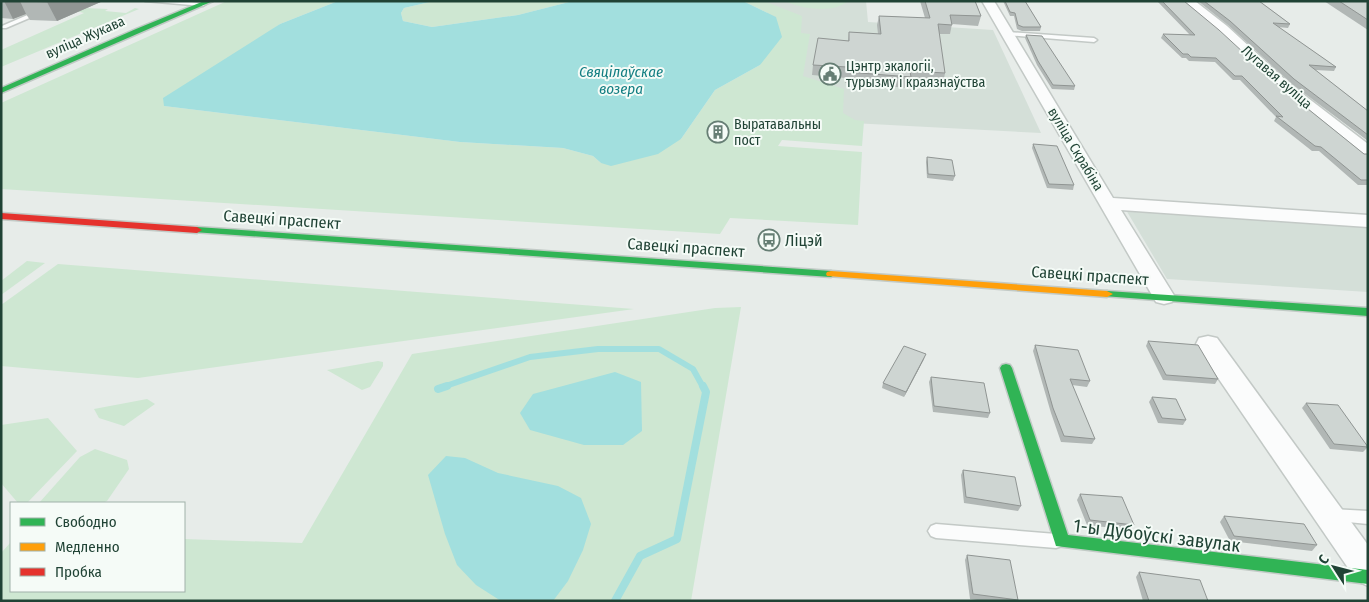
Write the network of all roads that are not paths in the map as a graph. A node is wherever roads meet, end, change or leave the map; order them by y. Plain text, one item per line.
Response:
1 (66, 1) edge
2 (148, 1) edge
3 (988, 1) edge
4 (1187, 1) edge
5 (206, 3) edge
6 (2, 28) edge
7 (1007, 34) junction
8 (1094, 40) dead end
9 (1, 91) edge
10 (1368, 153) edge
11 (1108, 202) junction
12 (1, 216) edge
13 (1368, 221) edge
14 (1164, 296) junction
15 (1368, 312) edge
16 (1208, 344) dead end
17 (1006, 368) dead end
18 (1330, 515) junction
19 (1368, 518) edge
20 (936, 531) dead end
21 (1062, 542) junction
22 (1368, 572) edge
23 (1368, 577) edge

1 - 6 lane
2 - 5 lane
3 - 7 street, вуліца Скрабіна
4 - 10 street, Лугавая вуліца
5 - 9 main road, вуліца Жукава
7 - 8 lane
7 - 11 street, вуліца Скрабіна
11 - 13 street
11 - 14 street, вуліца Скрабіна
12 - 14 main road, Савецкі праспект
14 - 15 main road, Савецкі праспект
16 - 18 street
17 - 21 main road, 1-ы Дубоўскі завулак
18 - 19 lane
18 - 22 street
20 - 21 lane
21 - 23 main road, 1-ы Дубоўскі завулак

